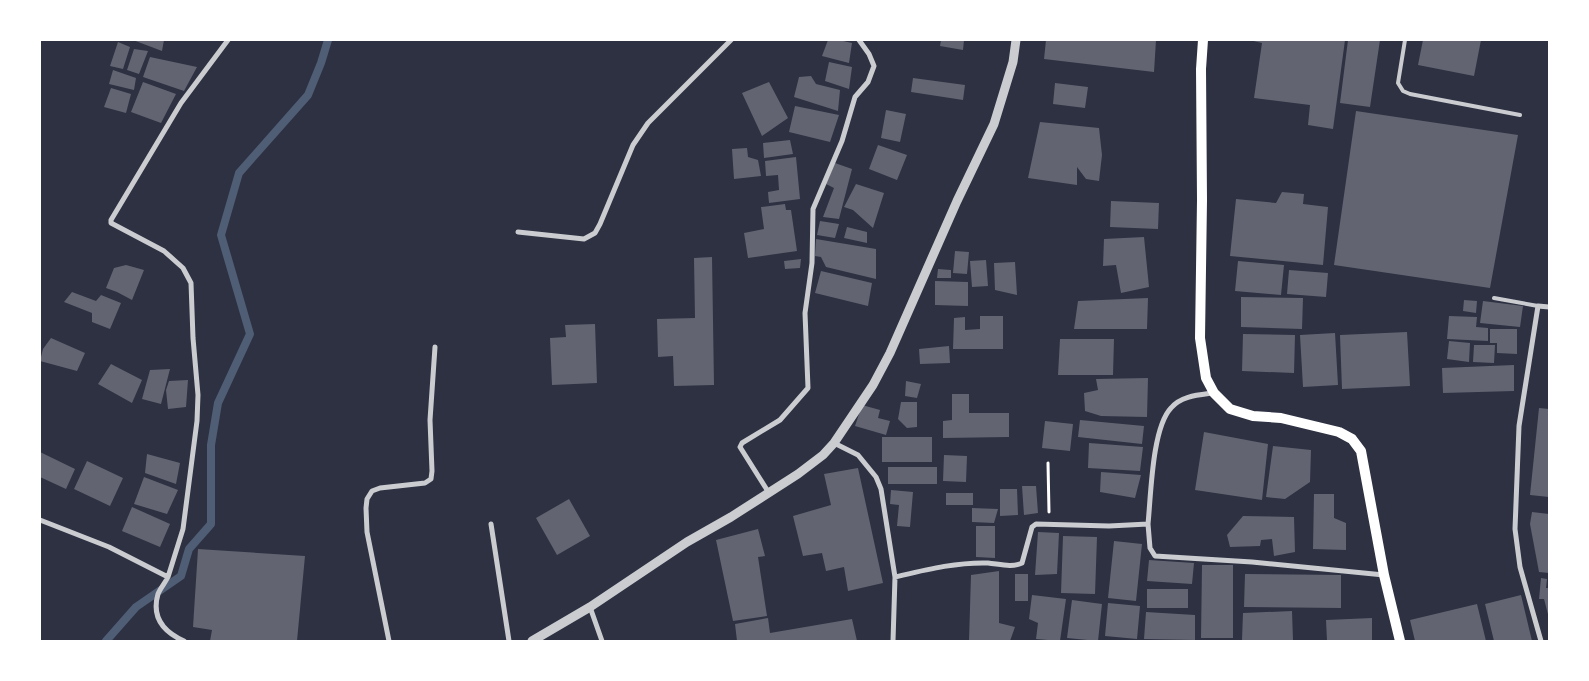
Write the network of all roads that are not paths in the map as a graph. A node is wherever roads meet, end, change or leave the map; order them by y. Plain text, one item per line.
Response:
1 (228, 40) edge
2 (731, 40) edge
3 (859, 40) edge
4 (1016, 40) edge
5 (1203, 40) edge
6 (1405, 40) edge
7 (1520, 116) dead end
8 (518, 232) dead end
9 (1494, 298) dead end
10 (1538, 306) junction
11 (1549, 307) edge
12 (435, 347) dead end
13 (1214, 393) junction
14 (834, 443) junction
15 (769, 493) junction
16 (40, 520) edge
17 (491, 524) dead end
18 (1148, 524) junction
19 (1384, 575) junction
20 (168, 577) junction
21 (895, 577) junction
22 (590, 607) junction
23 (184, 641) edge
24 (389, 641) edge
25 (510, 641) edge
26 (532, 641) edge
27 (602, 641) edge
28 (893, 641) edge
29 (1400, 641) edge
30 (1541, 641) edge

1 - 20 street
2 - 8 street
3 - 15 street
4 - 14 street
5 - 13 main road
6 - 7 lane
9 - 10 lane
10 - 11 street
10 - 30 street
12 - 24 street
13 - 18 street
13 - 19 main road
14 - 15 street
14 - 21 street
15 - 22 street
16 - 20 street
17 - 25 street
18 - 19 street
18 - 21 street
19 - 29 main road
20 - 23 street
21 - 28 street
22 - 26 street
22 - 27 street

